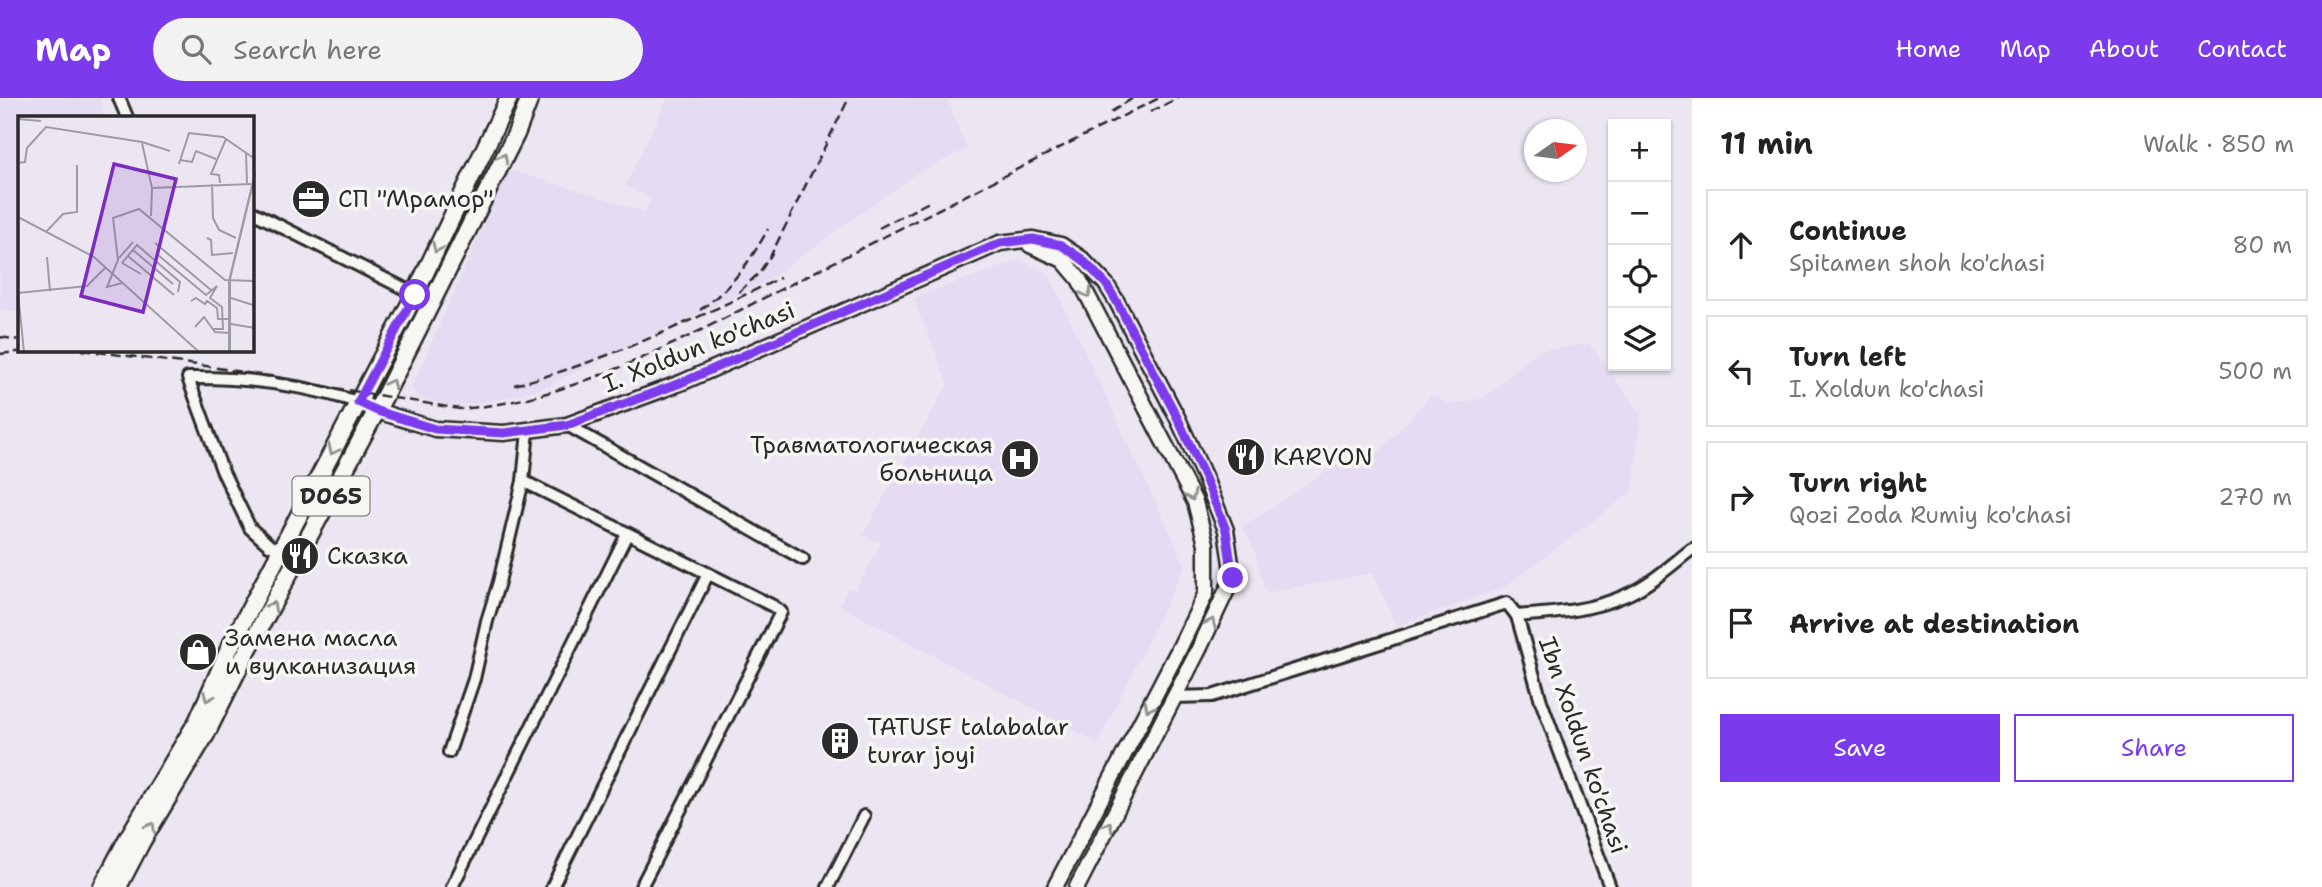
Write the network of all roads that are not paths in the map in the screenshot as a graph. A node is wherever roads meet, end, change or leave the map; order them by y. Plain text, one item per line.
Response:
1 (119, 98) edge
2 (509, 98) edge
3 (530, 98) edge
4 (127, 116) edge
5 (254, 213) edge
6 (1015, 241) junction
7 (415, 295) junction
8 (358, 402) junction
9 (377, 411) junction
10 (567, 425) junction
11 (528, 431) junction
12 (523, 481) junction
13 (627, 534) junction
14 (1692, 549) edge
15 (282, 551) junction
16 (803, 559) dead end
17 (708, 574) junction
18 (1517, 616) junction
19 (1174, 697) junction
20 (449, 752) dead end
21 (864, 816) dead end
22 (102, 887) edge
23 (118, 887) edge
24 (452, 887) edge
25 (552, 887) edge
26 (641, 887) edge
27 (828, 887) edge
28 (1055, 887) edge
29 (1077, 887) edge
30 (1610, 887) edge

1 - 4 street
2 -> 7 main road, D065
9 -> 3 main road, D065
5 - 7 street
6 - 10 street, I. Xoldun ko'chasi
19 -> 6 street, I. Xoldun ko'chasi
6 -> 28 street
7 - 8 main road, D065
8 - 9 street, I. Xoldun ko'chasi
8 -> 15 main road, D065
8 - 15 street
9 - 11 street, I. Xoldun ko'chasi
23 -> 9 main road, D065
10 - 11 street, I. Xoldun ko'chasi
10 - 16 street
11 - 12 street
12 - 13 street
12 - 20 street
13 - 17 street
13 - 24 street
14 - 18 street
15 -> 22 main road, D065
17 - 25 street
17 - 26 street
18 - 19 street
18 - 30 street, Ibn Xoldun ko'chasi
29 -> 19 street
21 - 27 street

